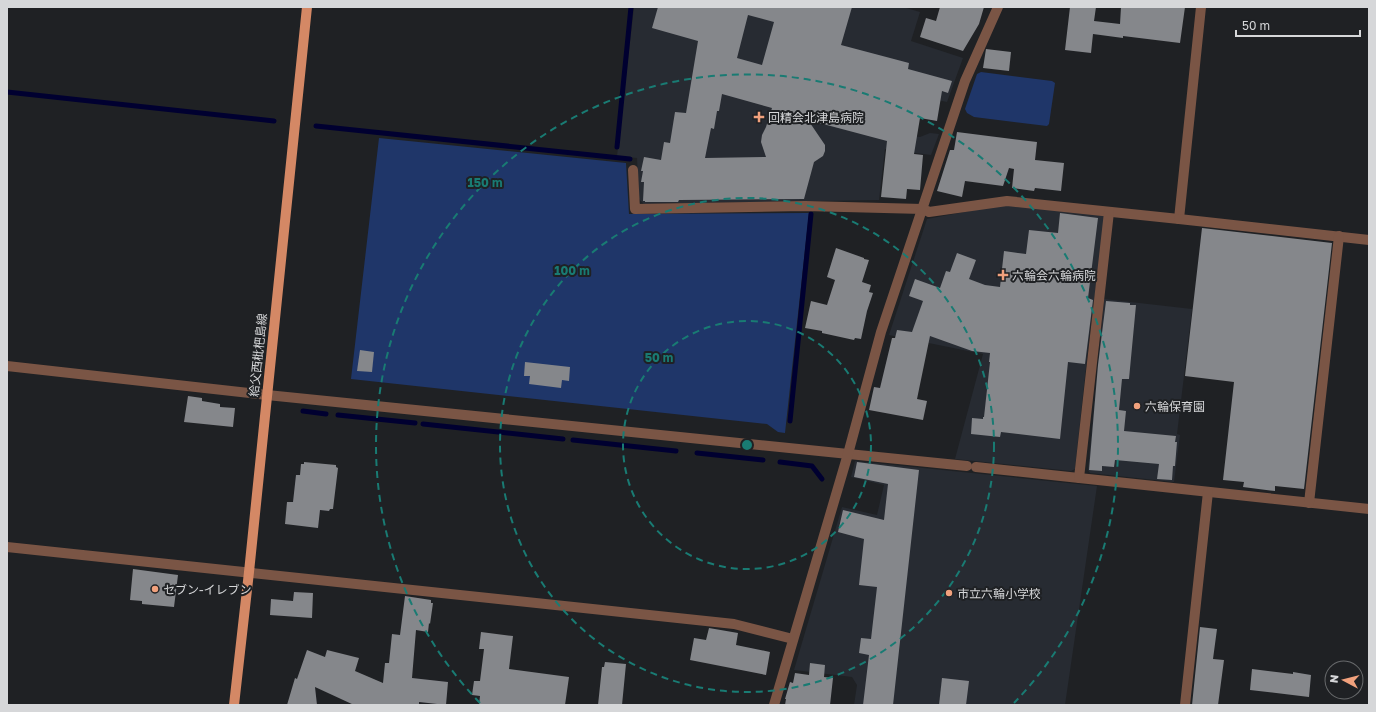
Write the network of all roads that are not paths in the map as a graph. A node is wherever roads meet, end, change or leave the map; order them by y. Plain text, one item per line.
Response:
1 (308, 7) edge
2 (998, 7) edge
3 (1201, 7) edge
4 (633, 170) dead end
5 (923, 209) junction
6 (1109, 212) junction
7 (1179, 219) junction
8 (1339, 236) junction
9 (1369, 240) edge
10 (7, 366) edge
11 (267, 395) junction
12 (848, 454) junction
13 (1079, 478) junction
14 (1208, 492) junction
15 (1309, 503) junction
16 (1369, 509) edge
17 (7, 547) edge
18 (249, 572) junction
19 (793, 640) junction
20 (234, 705) edge
21 (774, 705) edge
22 (1185, 705) edge

1 - 11 main road, 給父西枇杷島線
2 - 5 street
3 - 7 street
4 - 5 street
5 - 6 street
5 - 12 street
6 - 7 street
6 - 13 street
7 - 8 street
8 - 9 street
8 - 15 street
10 - 11 street
11 - 12 street
11 - 18 main road, 給父西枇杷島線
12 - 13 street
12 - 19 street
13 - 14 street
14 - 15 street
14 - 22 street
15 - 16 street
17 - 18 street
18 - 19 street
18 - 20 main road, 給父西枇杷島線
19 - 21 street

